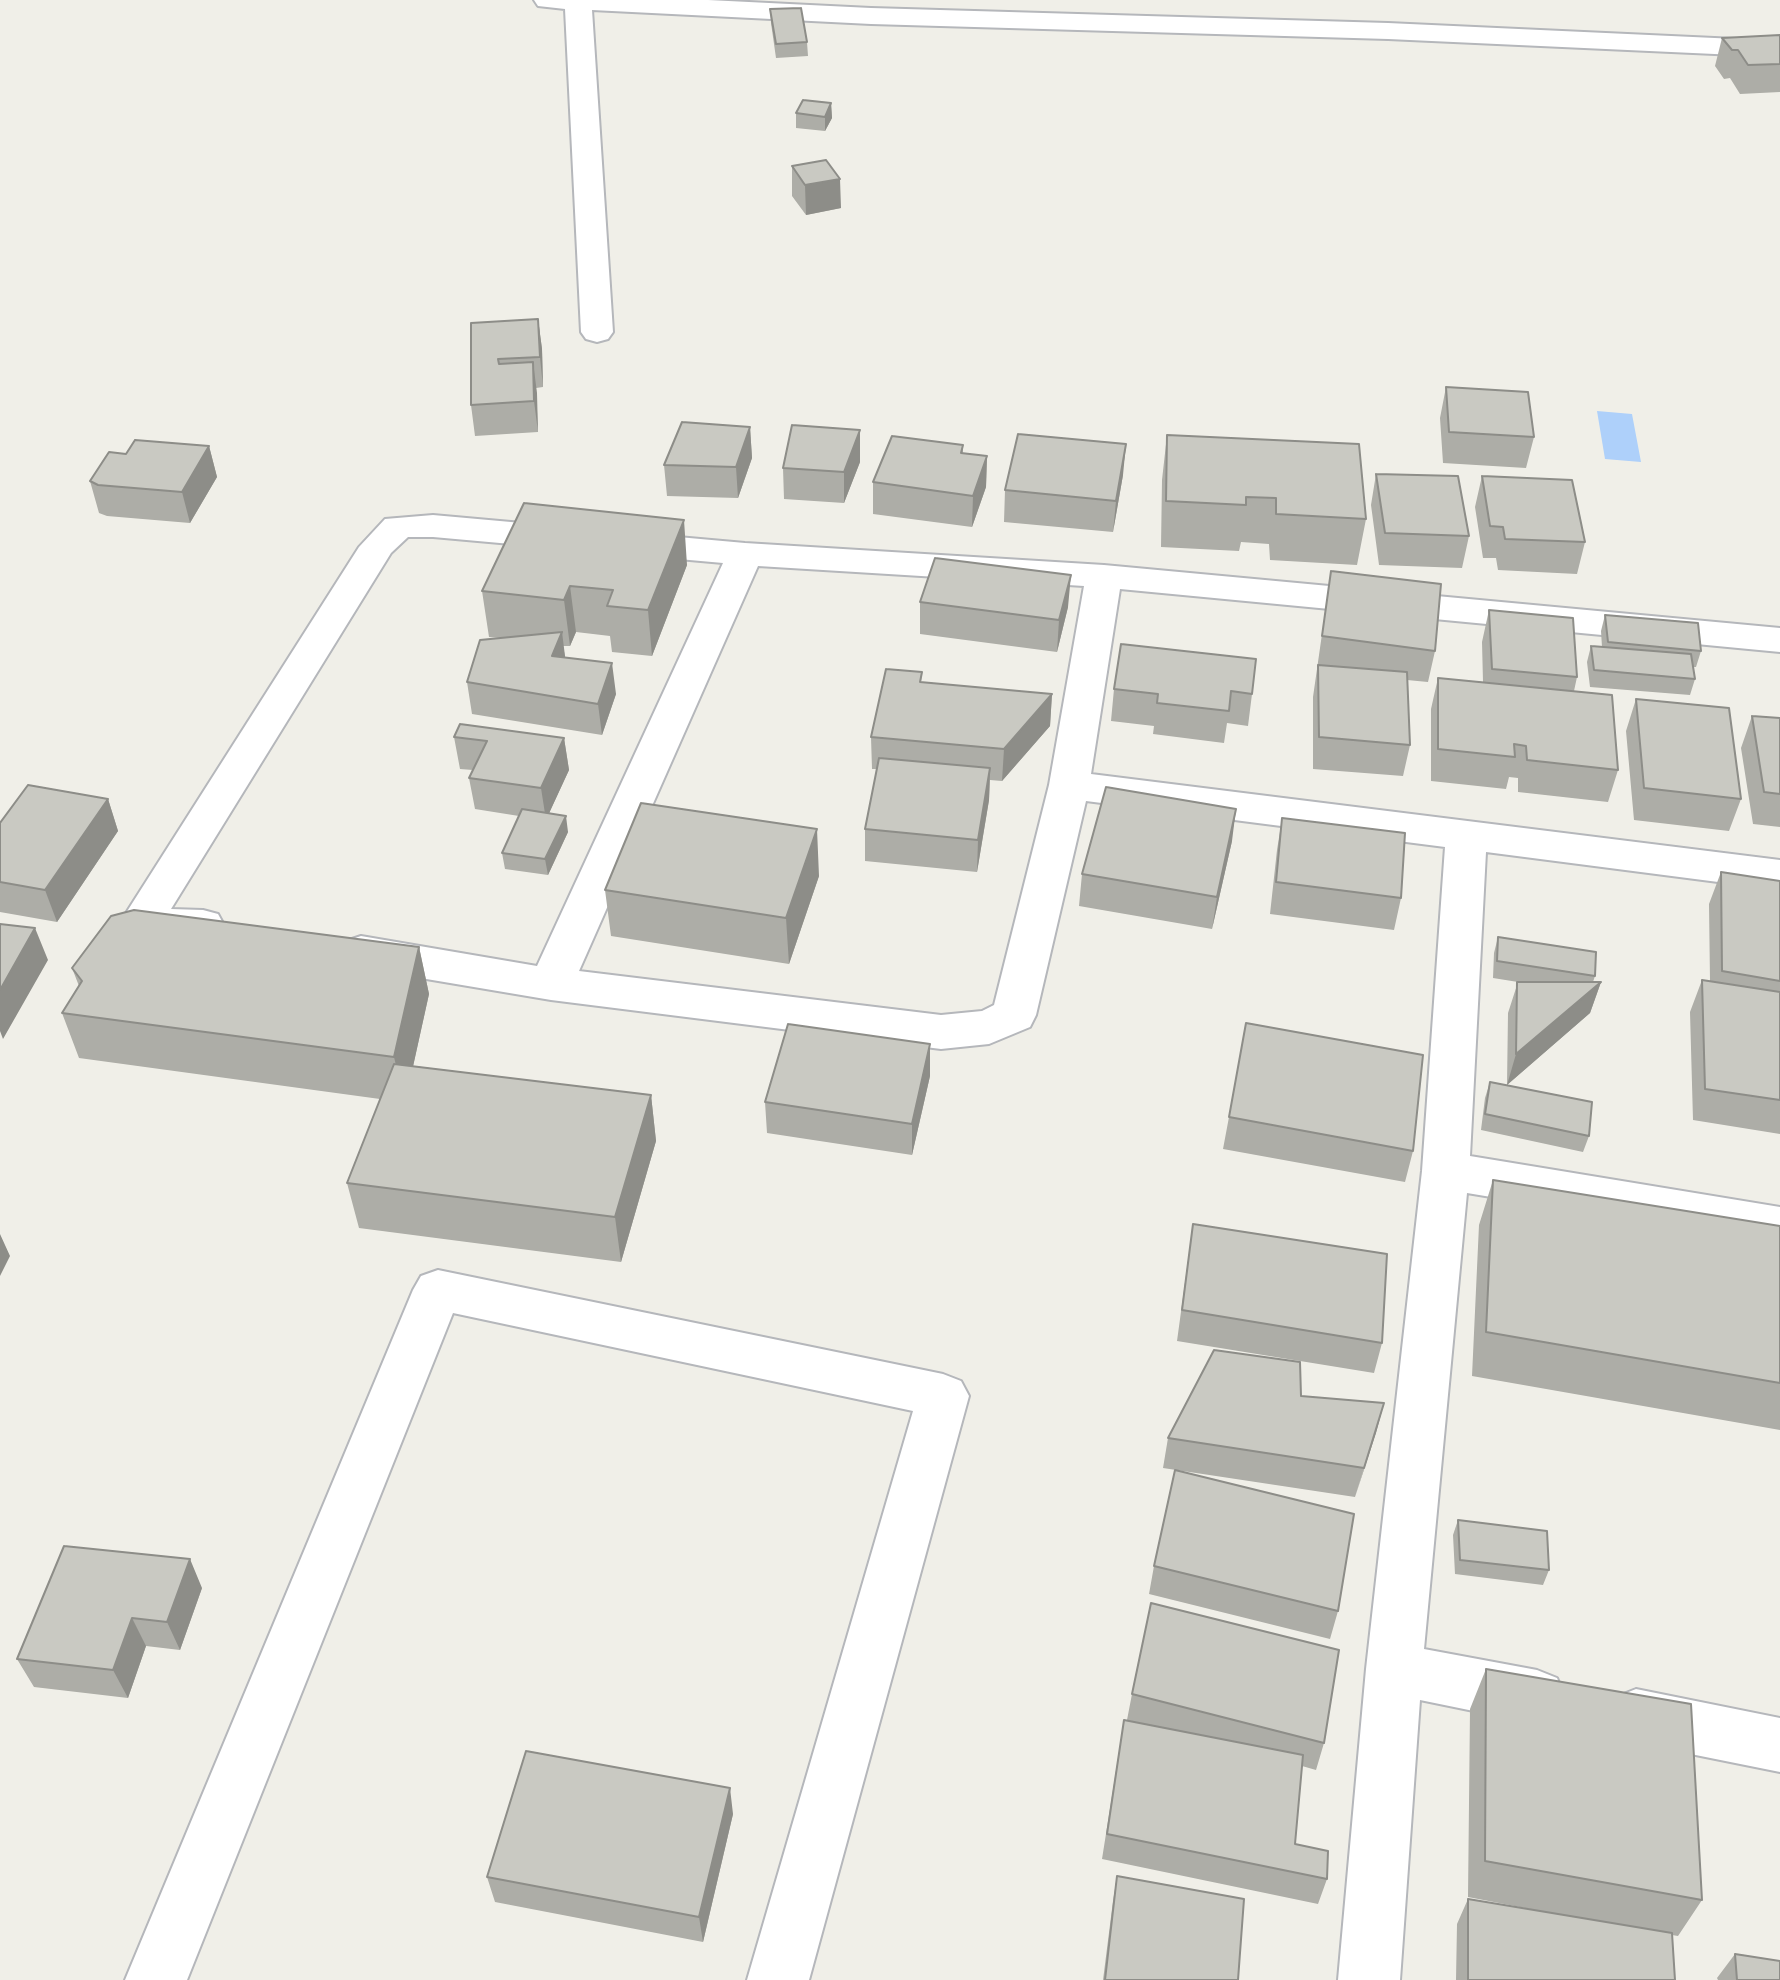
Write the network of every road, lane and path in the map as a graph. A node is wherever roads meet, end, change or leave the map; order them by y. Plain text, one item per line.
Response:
1 (547, 0) edge
2 (1378, 0) edge
3 (578, 2) junction
4 (1156, 13) edge
5 (1388, 31) junction
6 (1780, 49) edge
7 (597, 332) dead end
8 (745, 554) junction
9 (1104, 576) junction
10 (1780, 640) edge
11 (1069, 785) junction
12 (1466, 835) junction
13 (1780, 875) edge
14 (248, 933) edge
15 (324, 946) edge
16 (551, 984) junction
17 (1446, 1171) junction
18 (1780, 1226) edge
19 (1394, 1669) junction
20 (1780, 1745) edge
21 (156, 1980) edge
22 (778, 1980) edge
23 (1369, 1980) edge

1 - 3 street
2 - 5 street
3 - 4 street
3 - 7 street
4 - 5 street
5 - 6 street
8 - 9 street
8 - 14 street
8 - 16 street
9 - 10 street
9 - 11 street
11 - 12 street
11 - 16 street
12 - 13 street
12 - 17 street
15 - 16 street
17 - 18 street
17 - 19 street
19 - 20 street
19 - 23 street
21 - 22 street

